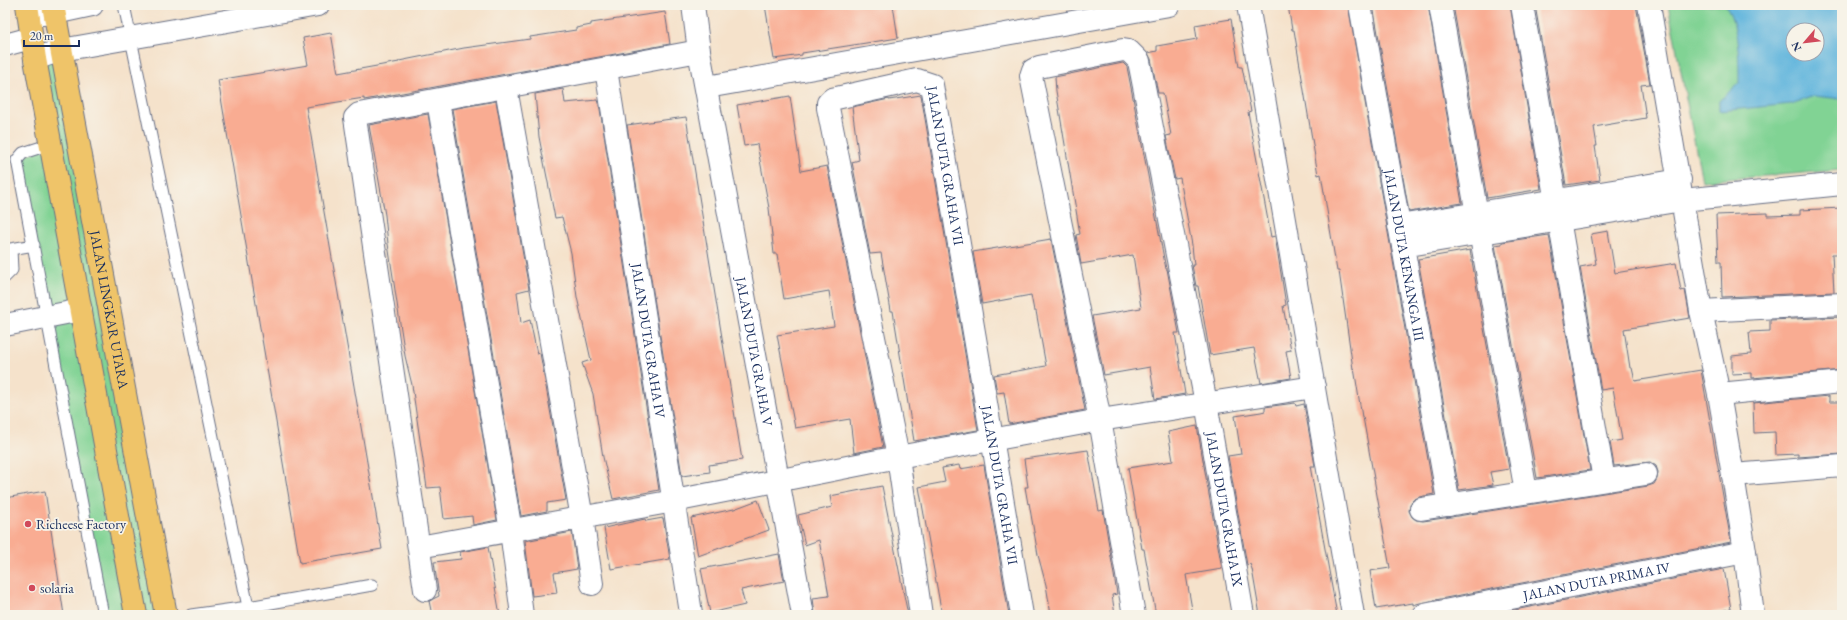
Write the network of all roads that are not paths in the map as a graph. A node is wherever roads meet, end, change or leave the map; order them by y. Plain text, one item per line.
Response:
1 (92, 5) edge
2 (124, 5) edge
3 (318, 5) edge
4 (693, 5) edge
5 (1169, 5) edge
6 (1248, 5) edge
7 (1360, 5) edge
8 (1440, 5) edge
9 (1522, 5) edge
10 (1649, 5) edge
11 (59, 9) edge
12 (28, 10) edge
13 (31, 38) junction
14 (125, 40) junction
15 (5, 45) edge
16 (69, 49) junction
17 (699, 51) junction
18 (35, 59) junction
19 (606, 69) junction
20 (506, 88) junction
21 (707, 88) junction
22 (438, 101) junction
23 (51, 144) junction
24 (1842, 184) edge
25 (1681, 190) junction
26 (1558, 210) junction
27 (1478, 223) junction
28 (1401, 236) junction
29 (34, 245) junction
30 (8, 250) edge
31 (5, 277) edge
32 (1842, 304) edge
33 (81, 310) junction
34 (1701, 312) junction
35 (47, 318) junction
36 (5, 325) edge
37 (1842, 382) edge
38 (1314, 387) junction
39 (1719, 394) junction
40 (1206, 403) junction
41 (1100, 420) junction
42 (994, 440) junction
43 (898, 457) junction
44 (1842, 466) edge
45 (1646, 474) dead end
46 (1733, 475) junction
47 (778, 480) junction
48 (1604, 480) junction
49 (1526, 492) junction
50 (674, 501) junction
51 (1449, 505) junction
52 (1421, 509) dead end
53 (582, 518) junction
54 (511, 531) junction
55 (419, 547) junction
56 (1746, 552) junction
57 (592, 584) dead end
58 (372, 585) dead end
59 (425, 590) dead end
60 (248, 607) junction
61 (690, 613) dead end
62 (103, 615) edge
63 (136, 615) edge
64 (166, 615) edge
65 (195, 615) edge
66 (522, 615) edge
67 (803, 615) edge
68 (921, 615) edge
69 (1022, 615) edge
70 (1134, 615) edge
71 (1243, 615) edge
72 (1353, 615) edge
73 (1424, 615) edge
74 (1753, 615) edge

1 - 11 street
2 - 14 lane
3 - 14 street
4 - 17 street, JALAN DUTA GRAHA V
5 - 21 street
6 - 38 street
7 - 28 street, JALAN DUTA KENANGA III
8 - 27 street
9 - 26 street
10 - 25 street
11 - 12 street
11 - 16 main road, JALAN LINGKAR UTARA
12 - 13 main road, JALAN LINGKAR UTARA
13 - 15 street
13 - 18 main road, JALAN LINGKAR UTARA
14 - 16 street
14 - 60 lane
16 - 18 street
16 - 64 main road, JALAN LINGKAR UTARA
17 - 19 street
17 - 21 street, JALAN DUTA GRAHA V
18 - 23 main road, JALAN LINGKAR UTARA
19 - 20 street
19 - 50 street, JALAN DUTA GRAHA IV
20 - 22 street
20 - 53 street
21 - 47 street, JALAN DUTA GRAHA V
22 - 54 street
22 - 55 street
23 - 29 lane
23 - 33 main road, JALAN LINGKAR UTARA
24 - 25 street
25 - 26 street
25 - 34 street
26 - 27 street
26 - 48 street
27 - 28 street
27 - 49 street
28 - 51 street, JALAN DUTA KENANGA III
29 - 30 lane
29 - 35 lane
30 - 31 lane
32 - 34 street
33 - 35 street
33 - 63 main road, JALAN LINGKAR UTARA
34 - 39 street
35 - 36 street
35 - 62 lane
37 - 39 street
38 - 40 street
38 - 72 street
39 - 46 street
40 - 41 street
40 - 41 street, JALAN DUTA GRAHA IX
40 - 71 street, JALAN DUTA GRAHA IX
41 - 42 street
41 - 70 street
42 - 43 street
42 - 43 street, JALAN DUTA GRAHA VII
42 - 69 street, JALAN DUTA GRAHA VII
43 - 47 street
43 - 68 street
44 - 46 street
45 - 48 street
46 - 56 street
47 - 50 street
47 - 67 street, JALAN DUTA GRAHA V
48 - 49 street
49 - 51 street
50 - 53 street
50 - 61 street, JALAN DUTA GRAHA IV
51 - 52 street
53 - 54 street
53 - 57 street
54 - 55 street
54 - 66 street
55 - 59 street
56 - 73 street, JALAN DUTA PRIMA IV
56 - 74 street
58 - 60 lane
60 - 65 lane

